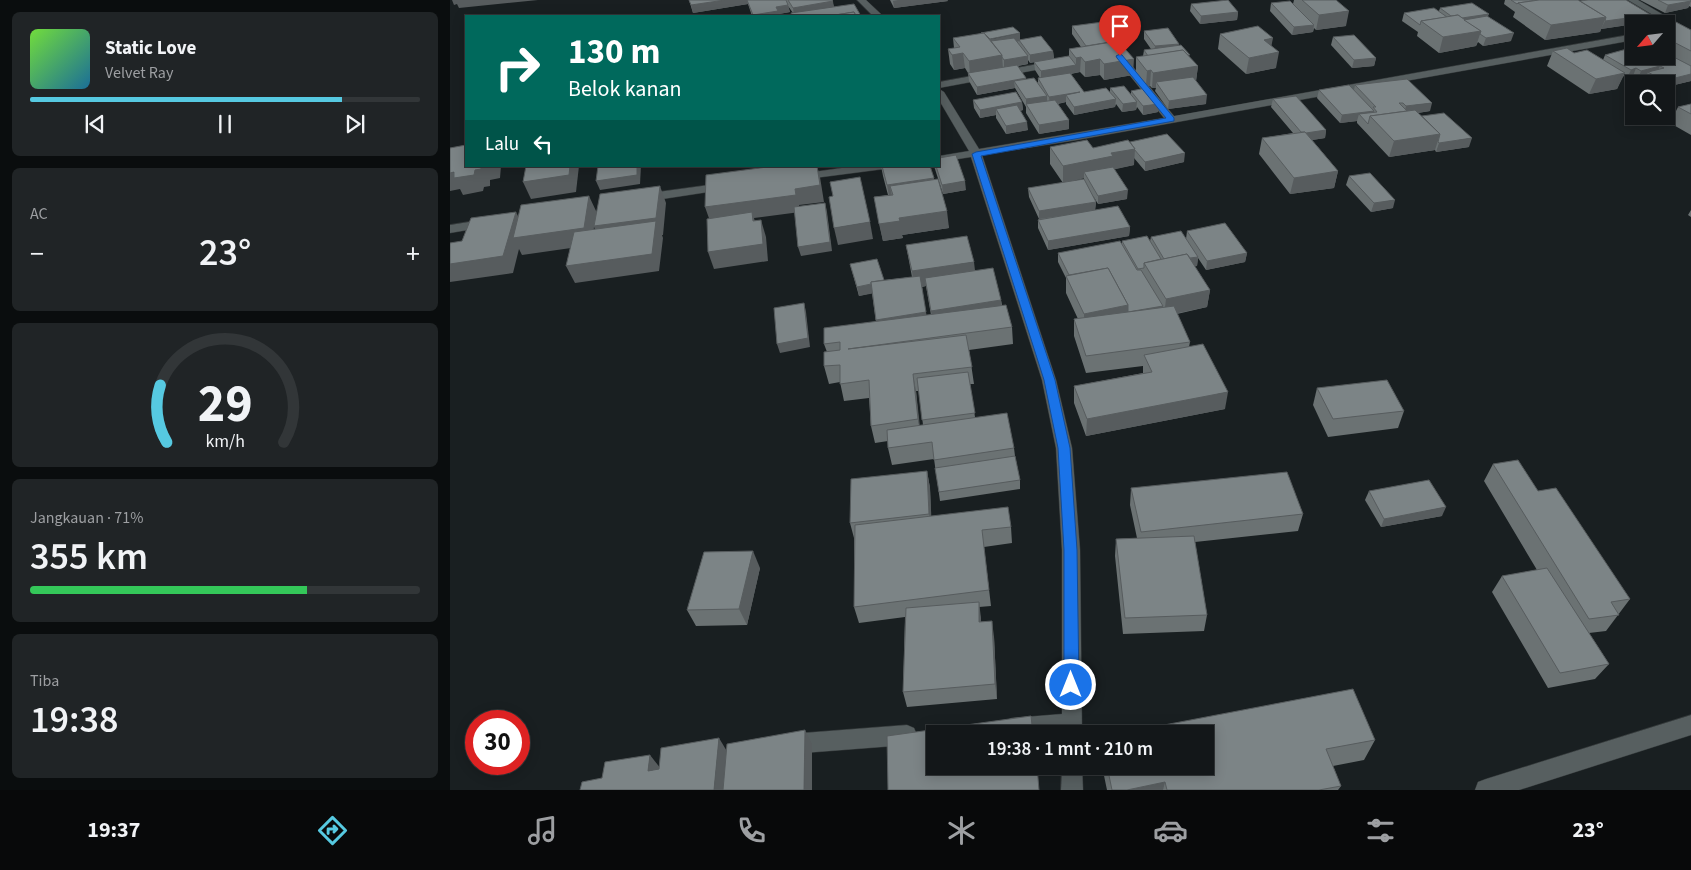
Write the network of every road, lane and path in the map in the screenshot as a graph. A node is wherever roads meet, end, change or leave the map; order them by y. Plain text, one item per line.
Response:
1 (861, 0) edge
2 (1632, 0) edge
3 (877, 15) edge
4 (1691, 27) edge
5 (1680, 29) junction
6 (1675, 30) edge
7 (1691, 35) edge
8 (1625, 39) edge
9 (1108, 54) edge
10 (1061, 63) edge
11 (940, 85) edge
12 (940, 94) edge
13 (1171, 120) junction
14 (976, 154) junction
15 (940, 159) edge
16 (876, 167) edge
17 (785, 179) edge
18 (736, 186) edge
19 (627, 200) edge
20 (499, 221) edge
21 (450, 229) edge
22 (1072, 725) edge
23 (1691, 725) edge
24 (924, 734) edge
25 (775, 745) edge
26 (1072, 775) edge
27 (1072, 790) edge
28 (1486, 790) edge

1 - 3 street
2 - 5 street
4 - 5 street
5 - 6 street
5 - 7 street
8 - 13 street
9 - 13 street
10 - 11 street
12 - 14 street
13 - 14 street
14 - 15 street
14 - 22 street
16 - 17 street
18 - 19 street
20 - 21 street
23 - 28 street
24 - 25 street
26 - 27 street

